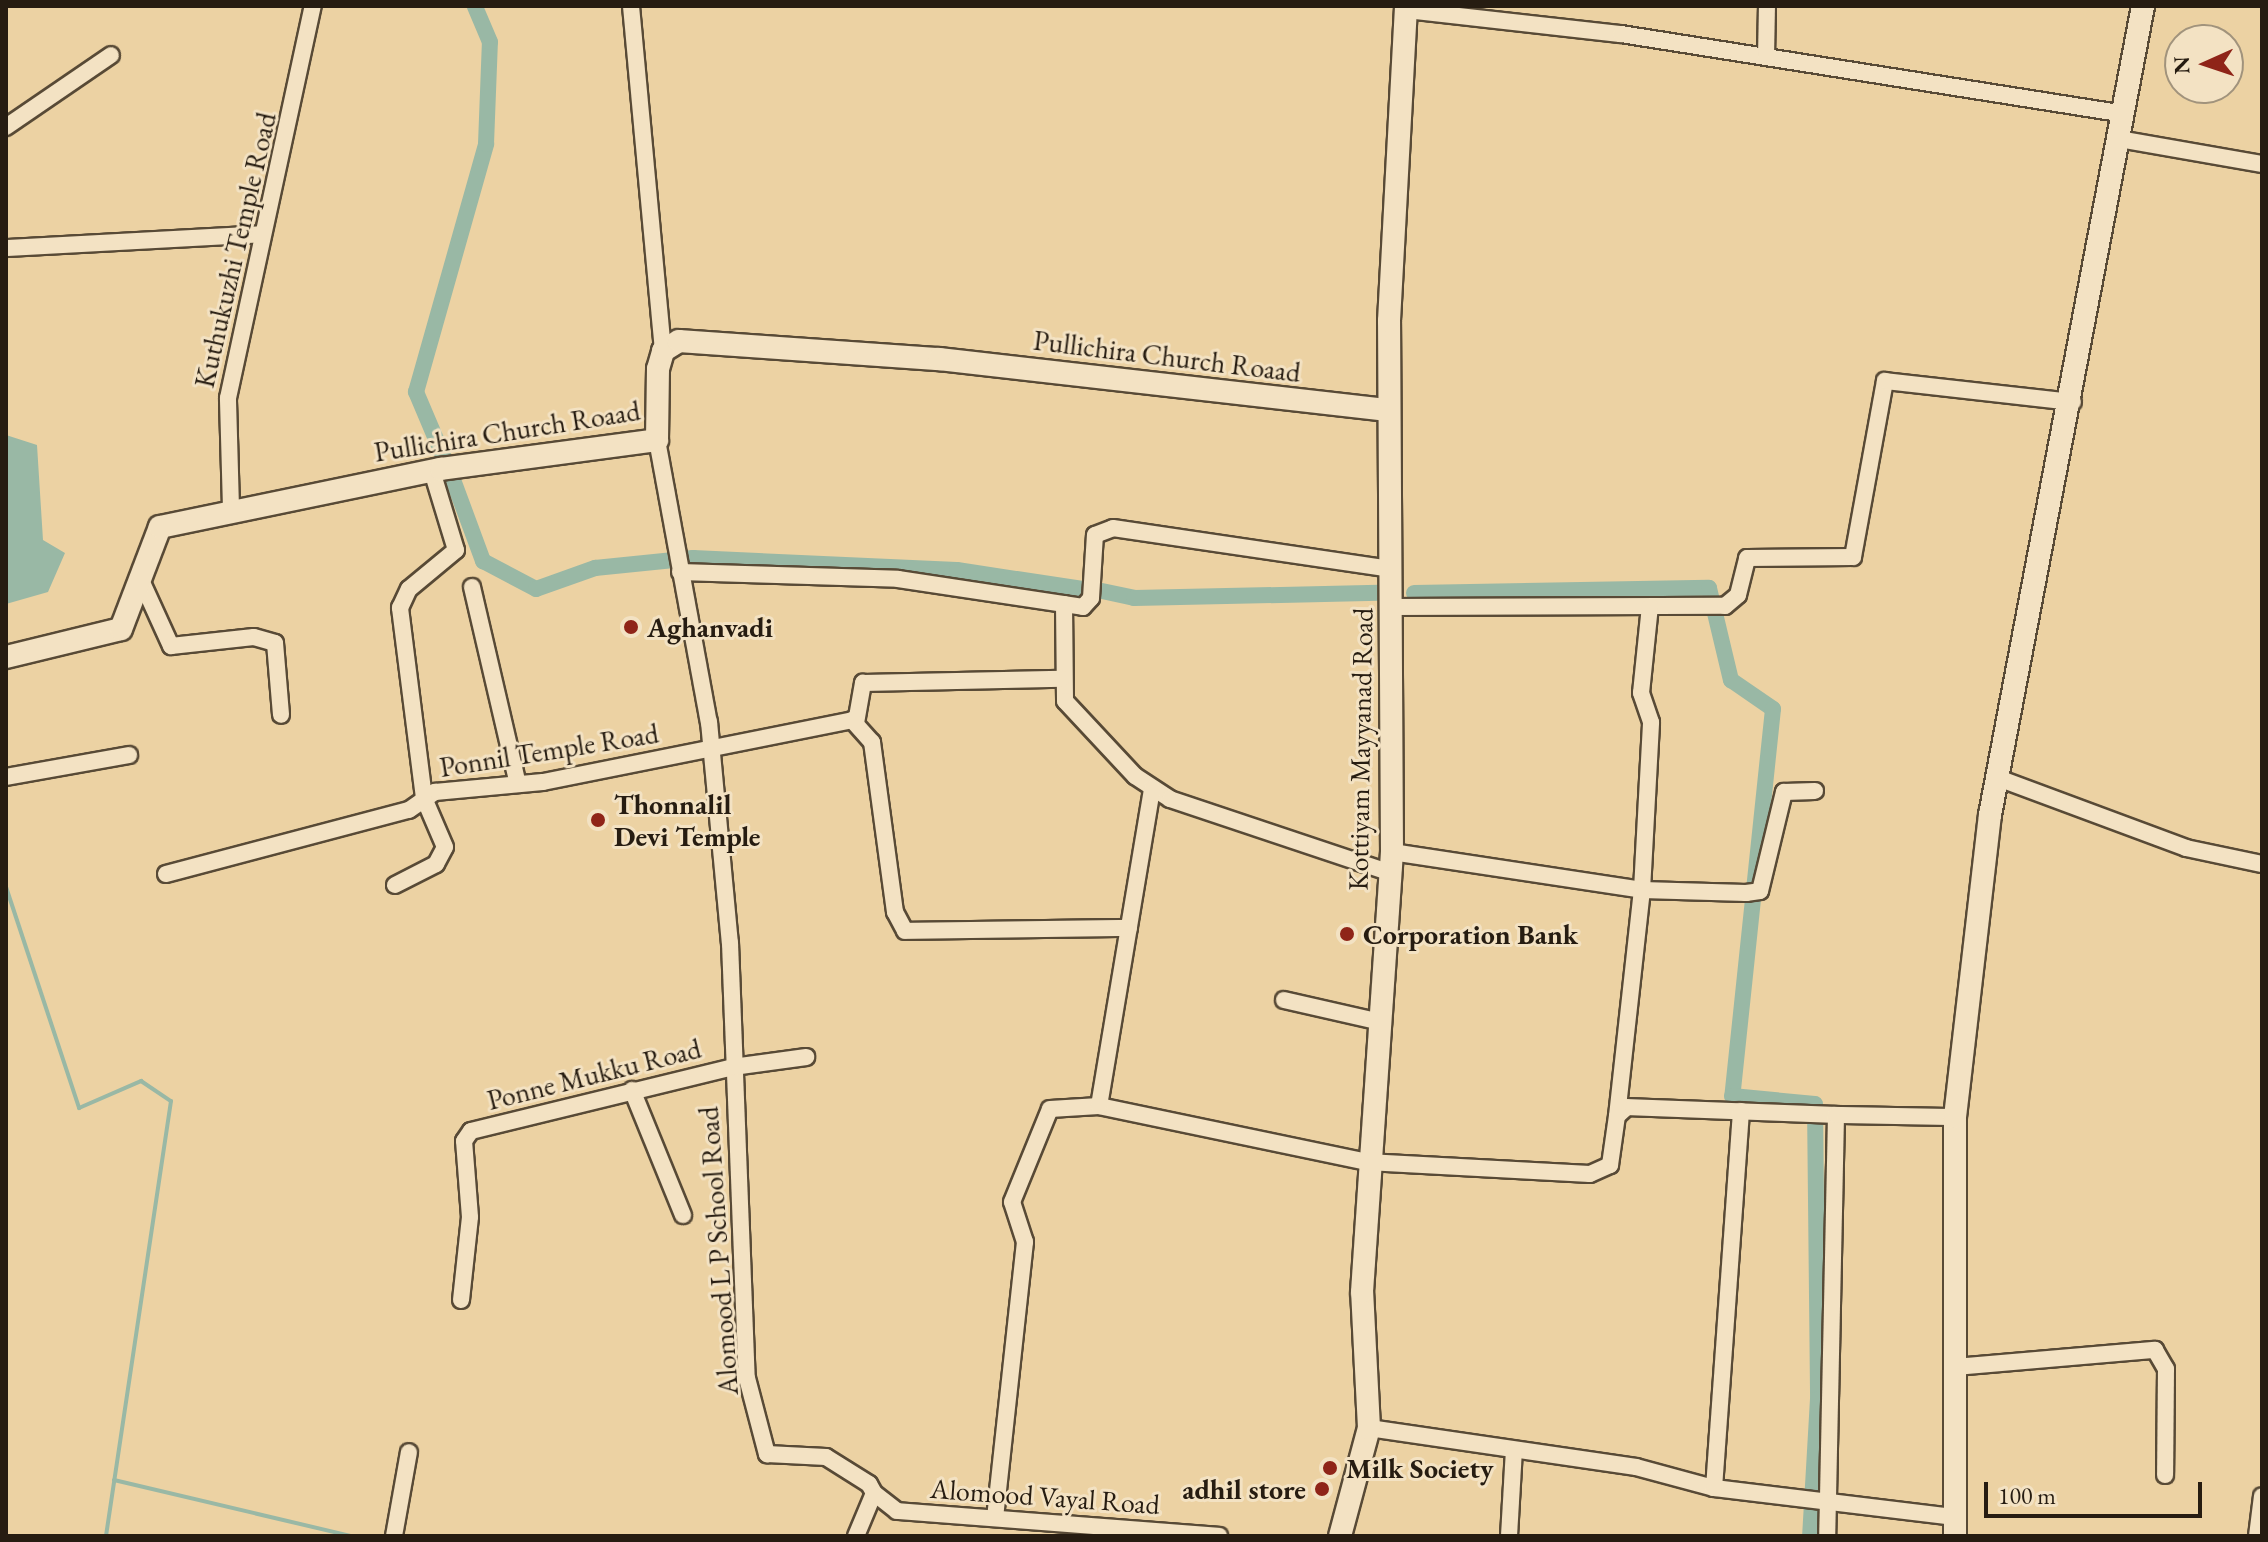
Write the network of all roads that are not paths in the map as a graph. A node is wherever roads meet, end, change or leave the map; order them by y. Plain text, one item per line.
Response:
1 (313, 6) edge
2 (631, 6) edge
3 (1767, 6) edge
4 (2143, 6) edge
5 (1406, 8) edge
6 (111, 55) dead end
7 (1766, 57) junction
8 (2125, 114) junction
9 (6, 127) edge
10 (2119, 139) junction
11 (2262, 164) edge
12 (263, 234) junction
13 (6, 248) edge
14 (663, 351) junction
15 (2073, 402) junction
16 (1388, 410) junction
17 (657, 440) junction
18 (432, 471) junction
19 (231, 508) junction
20 (1392, 569) junction
21 (680, 572) junction
22 (140, 578) junction
23 (472, 587) dead end
24 (1064, 604) junction
25 (1650, 606) junction
26 (1392, 607) junction
27 (6, 657) edge
28 (1062, 679) junction
29 (281, 715) dead end
30 (854, 721) junction
31 (712, 751) junction
32 (129, 755) dead end
33 (6, 777) edge
34 (1998, 778) junction
35 (518, 784) junction
36 (1152, 788) junction
37 (1815, 791) dead end
38 (424, 798) junction
39 (1392, 862) junction
40 (2262, 864) edge
41 (166, 874) dead end
42 (395, 885) dead end
43 (1642, 890) junction
44 (1129, 928) junction
45 (1284, 1000) dead end
46 (1381, 1022) junction
47 (806, 1057) dead end
48 (733, 1067) junction
49 (632, 1090) junction
50 (1099, 1106) junction
51 (1741, 1111) junction
52 (1836, 1115) junction
53 (1617, 1116) junction
54 (1955, 1117) junction
55 (1367, 1162) junction
56 (683, 1215) dead end
57 (461, 1300) dead end
58 (1955, 1367) junction
59 (1369, 1428) junction
60 (1514, 1450) junction
61 (409, 1452) dead end
62 (2165, 1475) dead end
63 (1714, 1488) junction
64 (874, 1493) junction
65 (2262, 1496) edge
66 (1831, 1500) junction
67 (995, 1518) junction
68 (1955, 1526) edge
69 (394, 1536) edge
70 (856, 1536) edge
71 (1219, 1536) edge
72 (1340, 1536) edge
73 (1509, 1536) edge
74 (1827, 1536) edge
75 (2257, 1536) edge

1 - 12 street, Kuthukuzhi Temple Road
2 - 14 street
3 - 7 street
4 - 8 main road
5 - 7 street
5 - 16 main road, Kottiyam Mayyanad Road
6 - 9 street
7 - 8 street
8 - 10 main road
10 - 11 street
10 - 15 main road
12 - 13 street
12 - 19 street, Kuthukuzhi Temple Road
14 - 16 main road, Pullichira Church Roaad
14 - 17 main road, Pullichira Church Roaad
15 - 25 street
15 - 34 main road
16 - 20 main road, Kottiyam Mayyanad Road
17 - 18 main road, Pullichira Church Roaad
17 - 21 street, Ponne Mukku Road
18 - 19 main road, Pullichira Church Roaad
18 - 38 street
19 - 22 main road, Pullichira Church Roaad
20 - 24 street
20 - 26 main road, Kottiyam Mayyanad Road
21 - 24 street
21 - 31 street, Ponne Mukku Road
22 - 27 main road, Pullichira Church Roaad
22 - 29 street
23 - 35 street
24 - 28 street
25 - 26 street
25 - 43 street
26 - 39 main road, Kottiyam Mayyanad Road
28 - 30 street
28 - 36 street
30 - 31 street, Ponnil Temple Road
30 - 44 street
31 - 35 street, Ponnil Temple Road
31 - 48 street, Ponne Mukku Road
32 - 33 street
34 - 40 street
34 - 54 main road
35 - 38 street, Ponnil Temple Road
36 - 39 street
36 - 44 street
37 - 43 street
38 - 41 street, Ponnil Temple Road
38 - 42 street
39 - 43 street
39 - 46 main road, Kottiyam Mayyanad Road
43 - 53 street
44 - 50 street
45 - 46 street
46 - 55 main road, Kottiyam Mayyanad Road
47 - 48 street
48 - 49 street, Ponne Mukku Road
48 - 64 street, Alomood L P School Road
49 - 56 street
49 - 57 street, Ponne Mukku Road
50 - 55 street
50 - 67 street
51 - 52 street
51 - 53 street
51 - 63 street
52 - 54 street
52 - 66 street
53 - 55 street
54 - 58 main road
55 - 59 main road, Kottiyam Mayyanad Road
58 - 62 street
58 - 68 main road
59 - 60 street
59 - 72 main road, Kottiyam Mayyanad Road
60 - 63 street
60 - 73 street
61 - 69 street
63 - 66 street
64 - 67 street, Alomood Vayal Road
64 - 70 street
65 - 75 street
66 - 68 street
66 - 74 street
67 - 71 street, Alomood Vayal Road

